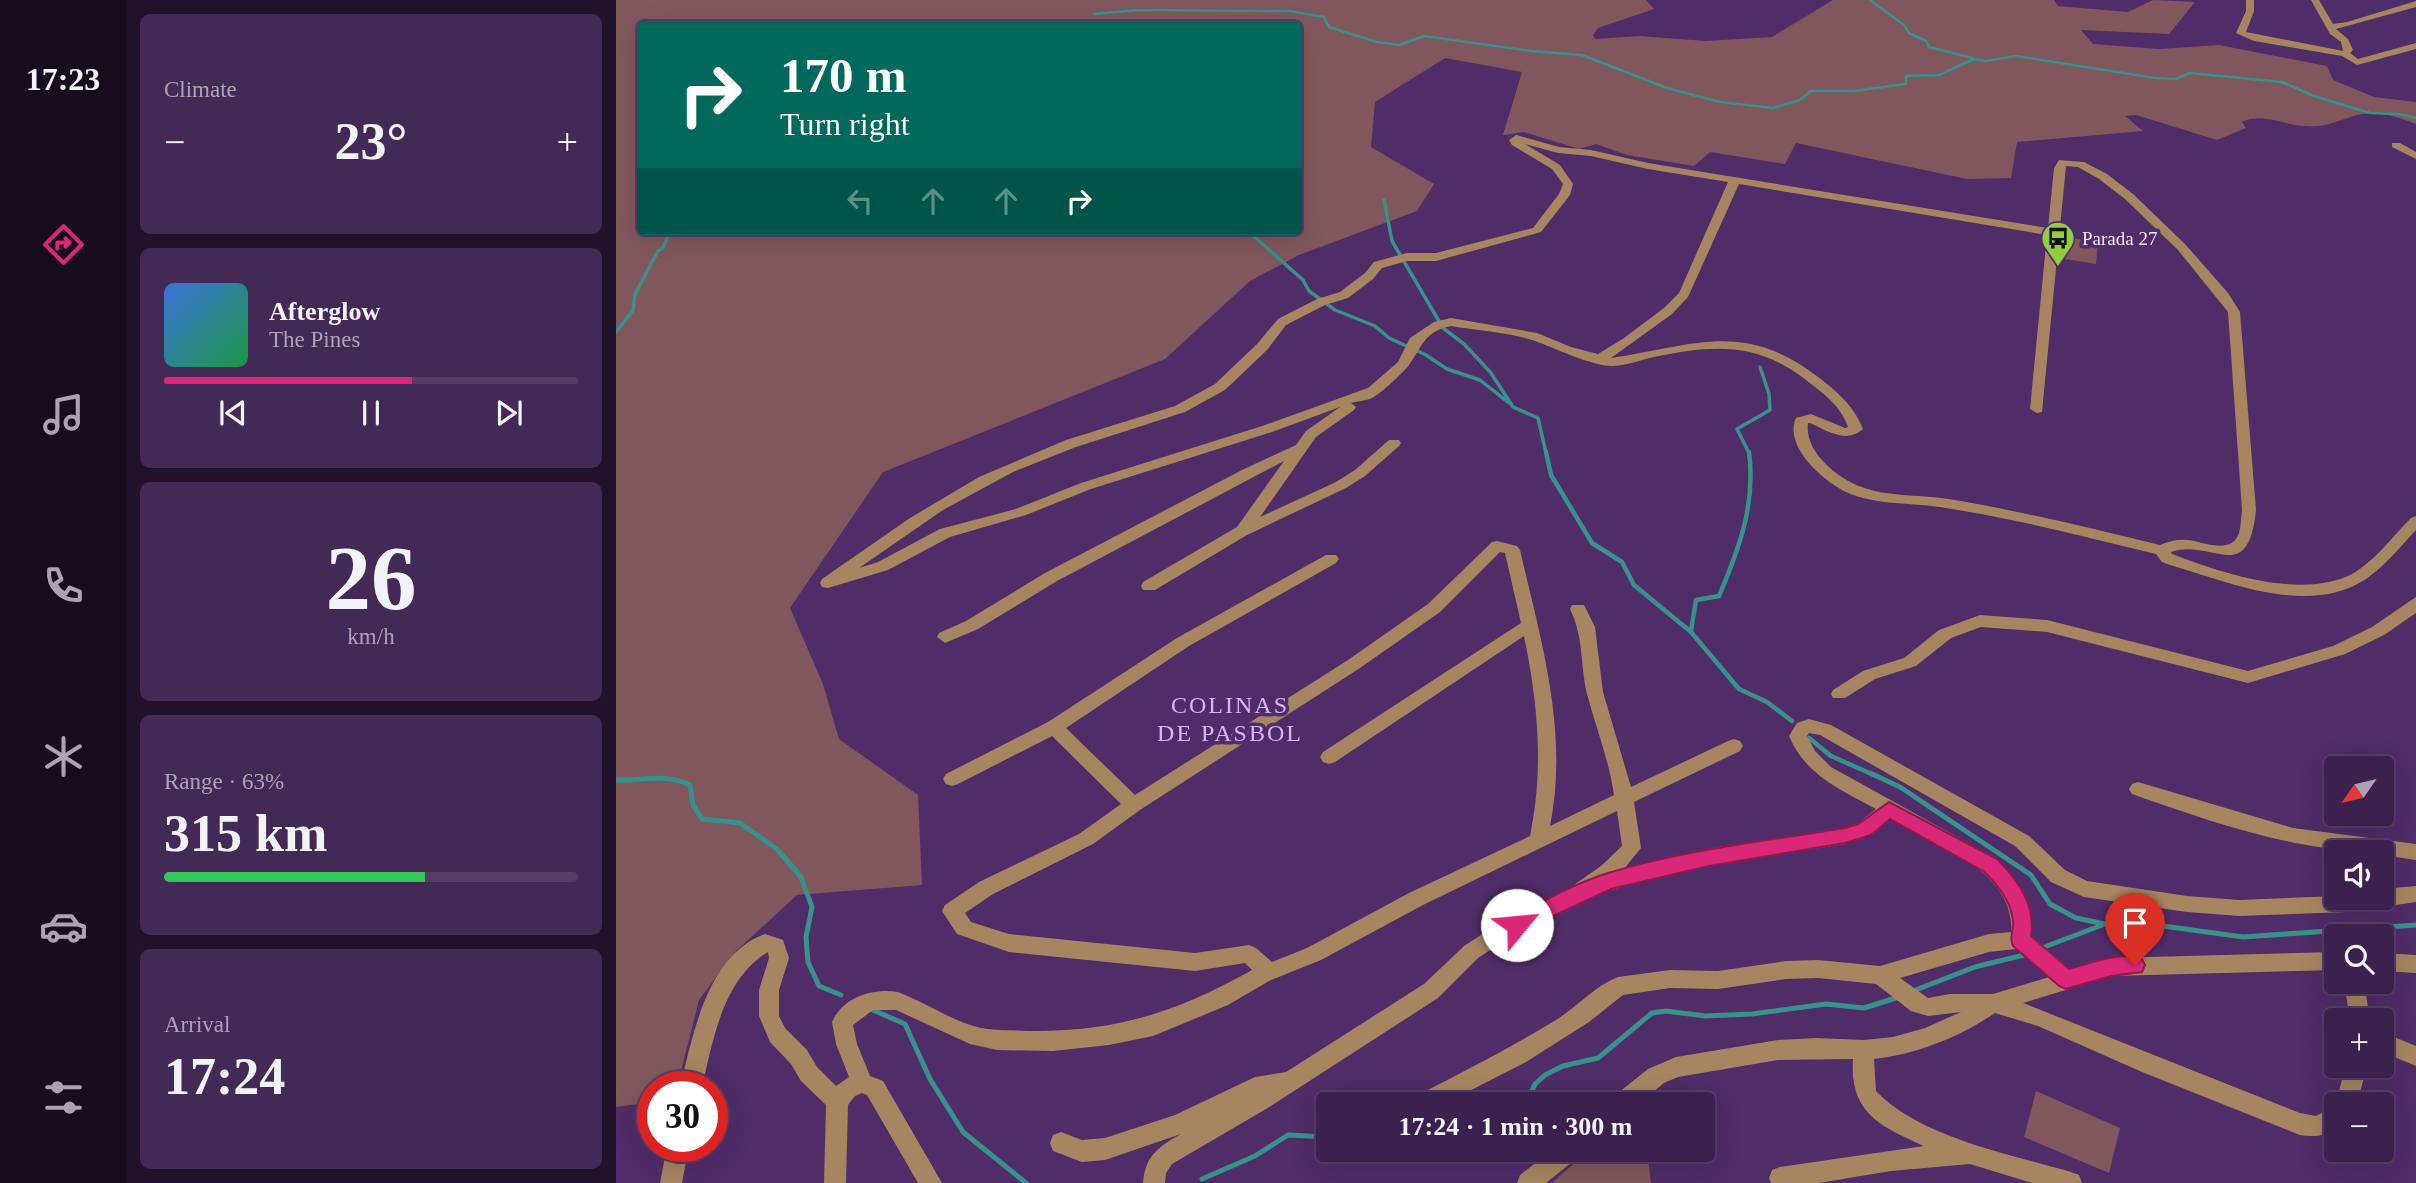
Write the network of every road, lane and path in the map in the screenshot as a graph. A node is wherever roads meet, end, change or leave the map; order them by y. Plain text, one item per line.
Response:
1 (2250, 0) edge
2 (2315, 0) edge
3 (2384, 0) edge
4 (2416, 4) edge
5 (2405, 7) junction
6 (2416, 11) edge
7 (2331, 27) junction
8 (2416, 46) edge
9 (2345, 54) junction
10 (2396, 145) dead end
11 (2416, 156) edge
12 (1735, 180) junction
13 (2052, 232) junction
14 (1605, 360) junction
15 (1375, 390) junction
16 (2037, 409) dead end
17 (1394, 443) dead end
18 (1303, 447) junction
19 (2416, 521) edge
20 (1242, 531) junction
21 (2161, 550) junction
22 (1331, 559) dead end
23 (1149, 586) dead end
24 (2416, 603) edge
25 (1577, 609) dead end
26 (1529, 625) junction
27 (945, 637) dead end
28 (1839, 694) dead end
29 (1054, 727) junction
30 (1734, 746) dead end
31 (1329, 757) dead end
32 (952, 779) dead end
33 (2138, 789) dead end
34 (1624, 799) junction
35 (1134, 805) junction
36 (1889, 809) junction
37 (1538, 840) junction
38 (2416, 852) edge
39 (1578, 893) junction
40 (2416, 894) edge
41 (2394, 897) edge
42 (2324, 905) edge
43 (2020, 940) junction
44 (2324, 961) edge
45 (2394, 963) edge
46 (2416, 964) edge
47 (1269, 972) junction
48 (1880, 975) junction
49 (2066, 979) junction
50 (1993, 1003) junction
51 (2394, 1047) edge
52 (1864, 1050) junction
53 (2416, 1056) edge
54 (696, 1071) edge
55 (1295, 1078) junction
56 (862, 1083) junction
57 (1446, 1092) edge
58 (1636, 1092) edge
59 (837, 1101) junction
60 (2324, 1123) edge
61 (1061, 1143) dead end
62 (1975, 1153) junction
63 (675, 1162) edge
64 (1554, 1162) edge
65 (1780, 1178) dead end
66 (671, 1183) edge
67 (835, 1183) edge
68 (931, 1183) edge
69 (1154, 1183) edge
70 (1528, 1183) edge
71 (2071, 1183) edge

1 - 9 street
2 - 7 street
3 - 5 street
4 - 5 street
5 - 6 street
5 - 7 street
7 - 9 street
8 - 9 street
10 - 11 street
12 - 13 street
12 - 14 street
12 - 15 street
13 - 16 street
13 - 21 street
14 - 15 street
14 - 21 street
15 - 18 street
17 - 20 street
18 - 20 street
18 - 27 street
19 - 21 street
20 - 23 street
22 - 29 street
24 - 28 street
25 - 34 street
26 - 31 street
26 - 35 street
26 - 37 street
29 - 32 street
29 - 35 street
30 - 34 street
33 - 38 street
34 - 37 street
34 - 39 street
35 - 47 street
36 - 39 street
36 - 42 street
36 - 43 street
37 - 47 street
39 - 55 street
40 - 41 street
43 - 48 street
43 - 49 street
44 - 49 street
45 - 46 street
47 - 56 street
48 - 50 street
48 - 57 street
49 - 50 street
50 - 52 street
50 - 60 street
51 - 53 street
52 - 58 street
52 - 62 street
54 - 59 street
55 - 61 street
55 - 69 street
56 - 59 street
56 - 68 street
59 - 67 street
62 - 65 street
62 - 71 street
63 - 66 street
64 - 70 street

